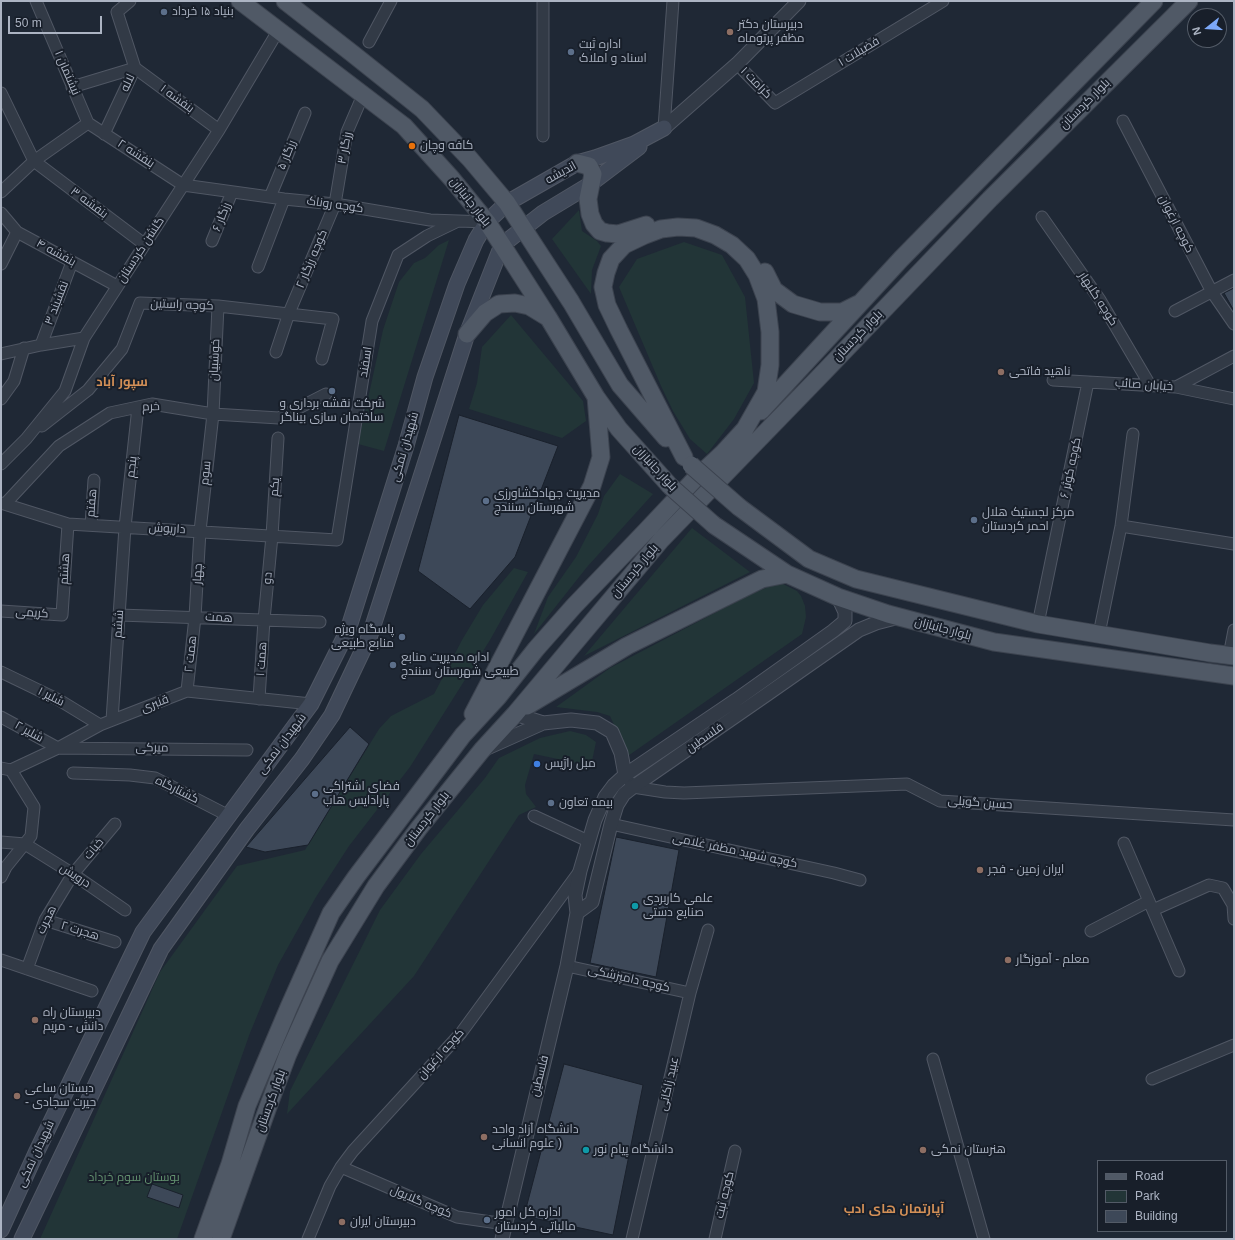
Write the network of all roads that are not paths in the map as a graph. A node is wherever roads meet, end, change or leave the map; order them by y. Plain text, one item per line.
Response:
1 (36, 1) edge
2 (130, 1) edge
3 (240, 1) edge
4 (285, 1) edge
5 (391, 1) edge
6 (543, 1) edge
7 (673, 1) edge
8 (799, 1) edge
9 (943, 1) edge
10 (1154, 1) edge
11 (1189, 1) edge
12 (278, 31) junction
13 (369, 42) dead end
14 (737, 64) junction
15 (135, 68) junction
16 (72, 87) junction
17 (1, 93) edge
18 (363, 95) junction
19 (775, 103) joint
20 (304, 113) dead end
21 (1123, 121) dead end
22 (88, 123) junction
23 (664, 128) junction
24 (219, 130) junction
25 (104, 134) junction
26 (543, 136) dead end
27 (34, 161) junction
28 (577, 163) junction
29 (592, 183) junction
30 (183, 185) junction
31 (1, 192) edge
32 (232, 192) junction
33 (270, 197) junction
34 (284, 199) junction
35 (507, 203) junction
36 (335, 204) junction
37 (1, 213) edge
38 (1042, 216) dead end
39 (456, 222) junction
40 (487, 222) junction
41 (523, 228) junction
42 (17, 232) junction
43 (212, 241) dead end
44 (144, 244) junction
45 (502, 245) junction
46 (901, 260) junction
47 (72, 262) junction
48 (1, 264) edge
49 (258, 267) dead end
50 (917, 275) junction
51 (1234, 280) edge
52 (117, 286) junction
53 (1212, 292) junction
54 (862, 302) junction
55 (218, 306) junction
56 (1175, 312) dead end
57 (289, 313) junction
58 (548, 317) junction
59 (1234, 324) edge
60 (467, 334) junction
61 (84, 338) junction
62 (41, 345) junction
63 (24, 348) junction
64 (276, 352) dead end
65 (1, 354) edge
66 (1234, 356) edge
67 (322, 359) dead end
68 (1053, 380) dead end
69 (1088, 382) junction
70 (1150, 385) junction
71 (1176, 388) junction
72 (326, 394) dead end
73 (596, 397) junction
74 (1, 399) edge
75 (1234, 399) edge
76 (138, 407) junction
77 (213, 414) junction
78 (745, 429) junction
79 (1133, 434) dead end
80 (278, 438) dead end
81 (26, 439) junction
82 (687, 461) junction
83 (1, 464) edge
84 (94, 480) dead end
85 (3, 504) edge
86 (68, 524) junction
87 (91, 525) junction
88 (1121, 526) junction
89 (125, 527) junction
90 (200, 531) junction
91 (272, 536) junction
92 (337, 540) joint
93 (1234, 544) edge
94 (787, 574) junction
95 (838, 596) junction
96 (1, 611) edge
97 (62, 615) joint
98 (119, 615) junction
99 (195, 617) junction
100 (899, 617) junction
101 (264, 620) junction
102 (320, 622) dead end
103 (1038, 624) junction
104 (1234, 630) edge
105 (1099, 634) junction
106 (1232, 656) edge
107 (1, 672) edge
108 (1234, 676) edge
109 (187, 691) junction
110 (259, 699) junction
111 (311, 704) junction
112 (515, 714) junction
113 (1, 717) edge
114 (112, 720) junction
115 (543, 723) junction
116 (100, 725) junction
117 (463, 735) junction
118 (58, 748) junction
119 (247, 750) dead end
120 (482, 750) junction
121 (6, 769) edge
122 (73, 773) dead end
123 (625, 775) junction
124 (633, 787) junction
125 (229, 816) junction
126 (534, 816) dead end
127 (1234, 820) edge
128 (115, 824) dead end
129 (610, 824) junction
130 (588, 841) junction
131 (1, 842) edge
132 (1124, 843) dead end
133 (25, 844) junction
134 (580, 871) junction
135 (73, 874) junction
136 (1, 877) edge
137 (860, 880) dead end
138 (1151, 906) junction
139 (125, 910) dead end
140 (577, 914) junction
141 (1234, 919) edge
142 (45, 920) junction
143 (708, 930) dead end
144 (1091, 931) dead end
145 (115, 942) dead end
146 (1, 960) edge
147 (567, 966) junction
148 (27, 969) junction
149 (1179, 971) dead end
150 (92, 992) dead end
151 (690, 993) junction
152 (1234, 1044) edge
153 (933, 1058) dead end
154 (1152, 1079) dead end
155 (735, 1151) dead end
156 (341, 1167) junction
157 (505, 1224) junction
158 (1, 1230) edge
159 (22, 1239) edge
160 (203, 1239) edge
161 (221, 1239) edge
162 (308, 1239) edge
163 (502, 1239) edge
164 (632, 1239) edge
165 (715, 1239) edge
166 (984, 1239) edge

1 - 16 street, نیشتمان ۱
2 - 15 street
3 - 12 main road, بلوار جانبازان
4 - 35 main road
5 - 13 street
6 - 26 street
7 - 23 street
8 - 14 street, اندیشه
9 - 19 street, فضیلات ۱
10 - 46 main road, بلوار کردستان
11 - 50 main road, بلوار کردستان
12 - 18 main road, بلوار جانبازان
12 - 24 street, گلشن کردستان
14 - 19 street, کرامت ۱
14 - 23 street, اندیشه
15 - 16 street, لاله
15 - 24 street, بنفشه ۱
15 - 25 street, لاله
16 - 22 street, نیشتمان ۱
17 - 27 street
18 - 36 street, رزگار ۳
18 - 40 main road, بلوار جانبازان
20 - 33 street, رزگار ۵
21 - 53 street, کوچه ارغوان
22 - 25 street, بنفشه ۲
22 - 27 street
23 - 28 main road, اندیشه
23 - 29 main road, اندیشه
24 - 30 street, گلشن کردستان
25 - 30 street, بنفشه ۲
27 - 31 street
27 - 44 street, بنفشه ۳
28 - 29 main road
28 - 35 main road, اندیشه
29 - 41 main road, اندیشه
29 - 54 main road
30 - 32 street, کوچه روناک
30 - 44 street, گلشن کردستان
32 - 33 street, کوچه روناک
32 - 43 street, رزگار ۶
33 - 34 street, کوچه روناک
34 - 36 street, کوچه روناک
34 - 49 street
35 - 40 main road, اندیشه
35 - 41 main road
36 - 39 street, کوچه روناک
36 - 57 street, کوچه رزگار ۲
37 - 42 street, بنفشه ۴
38 - 70 street, کوچه گلبهار
39 - 40 street, کوچه روناک
39 - 92 street, اسفند
40 - 45 main road, بلوار جانبازان
40 - 111 main road, شهیدان نمکی
41 - 45 main road, اندیشه
41 - 82 main road
42 - 47 street, بنفشه ۴
42 - 48 street
44 - 52 street, گلشن کردستان
45 - 58 main road, بلوار جانبازان
45 - 60 main road, شهیدان نمکی
46 - 50 main road
46 - 54 main road, بلوار کردستان
47 - 52 street, بنفشه ۴
47 - 62 street, نقشبند ۳
50 - 112 main road, بلوار کردستان
51 - 53 street
52 - 61 street, گلشن کردستان
53 - 56 street
53 - 59 street, کوچه ارغوان
54 - 78 main road, بلوار کردستان
55 - 57 street, کوچه راستین
55 - 77 street, خوشبیان
55 - 81 street, کوچه راستین
57 - 64 street, کوچه رزگار ۲
57 - 67 street, کوچه راستین
58 - 60 main road
58 - 73 main road, بلوار جانبازان
60 - 159 main road, شهیدان نمکی
61 - 62 street
61 - 81 street, گلشن کردستان
62 - 63 street
63 - 65 street
63 - 74 street
66 - 71 street
68 - 69 street, خیابان صائب
69 - 70 street, خیابان صائب
69 - 103 street, کوچه کوثر ۶
70 - 71 street, خیابان صائب
71 - 75 street, خیابان صائب
72 - 77 street, خرم
73 - 94 main road, بلوار جانبازان, bridge
73 - 117 main road
76 - 77 street, خرم
76 - 85 street, خرم
76 - 89 street, پنجم
77 - 90 street, سوم
78 - 82 main road, بلوار کردستان
78 - 117 main road, بلوار کردستان
79 - 88 street
80 - 91 street, یکم
81 - 83 street, گلشن کردستان
82 - 103 main road, bridge
84 - 87 street, هفتم
85 - 86 street, داریوش
86 - 87 street, داریوش
86 - 97 street, هشتم
87 - 89 street, داریوش
88 - 93 street
88 - 105 street
89 - 90 street, داریوش
89 - 98 street, ششم
90 - 91 street, داریوش
90 - 99 street, چهار
91 - 92 street, داریوش
91 - 101 street, دو
94 - 95 main road, بلوار جانبازان
94 - 112 main road
95 - 100 main road, بلوار جانبازان
95 - 123 street, فلسطین
96 - 97 street, کریمی
98 - 99 street, همت
98 - 114 street, ششم
99 - 101 street, همت
99 - 109 street, همت ۲
100 - 108 main road, بلوار جانبازان
100 - 124 street, فلسطین
101 - 102 street, همت
101 - 110 street, همت ۱
103 - 105 main road
104 - 106 street
105 - 106 main road
107 - 116 street, شلیر ۱
109 - 110 street, قنبری
109 - 114 street, قنبری
110 - 111 street, قنبری
111 - 125 main road, شهیدان نمکی
112 - 115 street
112 - 120 main road, بلوار کردستان
113 - 118 street, شلیر ۲
114 - 116 street, قنبری
115 - 120 street
115 - 123 street
116 - 118 street, قنبری
117 - 160 main road, بلوار کردستان
118 - 119 street, میرکی
118 - 121 street, قنبری
120 - 161 main road, بلوار کردستان
121 - 133 street
122 - 125 street, کشتارگاه
123 - 124 street
123 - 130 street, فلسطین
124 - 127 street, حسین گویلی
124 - 129 street, فلسطین
125 - 158 main road, شهیدان نمکی
126 - 130 street
128 - 135 street, خبات
129 - 137 street, کوچه شهید مظفر غلامی
129 - 140 street, فلسطین
130 - 134 street, فلسطین
131 - 133 street
132 - 138 street
133 - 135 street, درویش
133 - 136 street
134 - 140 street, فلسطین
134 - 156 street, کوچه ارغوان
135 - 139 street, درویش
135 - 142 street, هجرت
138 - 141 street
138 - 144 street
138 - 149 street
140 - 147 street, فلسطین
142 - 145 street, هجرت ۲
142 - 148 street, هجرت
143 - 151 street, عبید زاکانی
146 - 148 street
147 - 151 street, کوچه دامپزشکی
147 - 157 street, فلسطین
148 - 150 street
151 - 164 street, عبید زاکانی
152 - 154 street
153 - 166 street
155 - 165 street, کوچه ثبت
156 - 157 street, کوچه گلایول
156 - 162 street, کوچه ارغوان
157 - 163 street, فلسطین
158 - 159 main road

